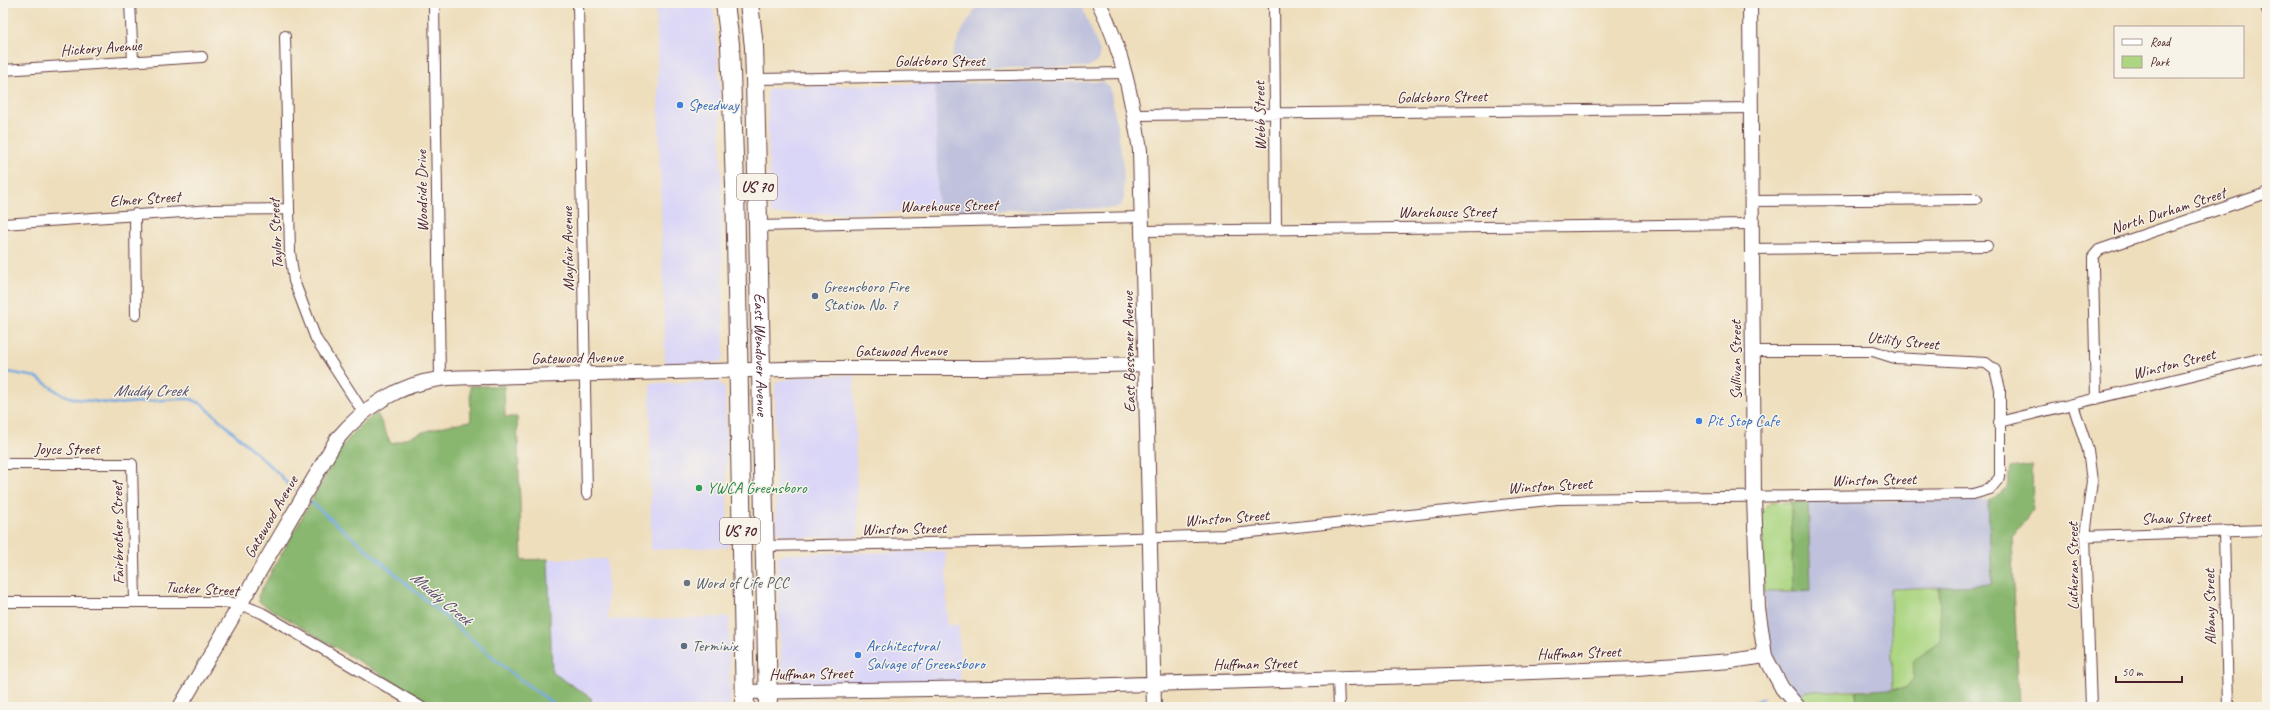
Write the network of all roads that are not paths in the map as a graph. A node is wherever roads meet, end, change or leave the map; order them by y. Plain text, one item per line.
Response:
1 (130, 3) edge
2 (436, 3) edge
3 (578, 3) edge
4 (725, 3) edge
5 (749, 3) edge
6 (1100, 3) edge
7 (1274, 3) edge
8 (1750, 3) edge
9 (2266, 3) edge
10 (2267, 10) edge
11 (285, 36) dead end
12 (202, 57) dead end
13 (133, 61) junction
14 (3, 70) edge
15 (1125, 73) junction
16 (755, 79) junction
17 (1751, 108) junction
18 (1275, 114) junction
19 (1135, 115) junction
20 (2267, 193) edge
21 (1976, 199) dead end
22 (1751, 201) junction
23 (289, 209) junction
24 (135, 214) junction
25 (1142, 217) junction
26 (3, 224) edge
27 (1751, 224) junction
28 (757, 226) junction
29 (1276, 228) junction
30 (1143, 231) junction
31 (1987, 246) dead end
32 (1751, 249) junction
33 (136, 315) dead end
34 (1753, 351) junction
35 (2267, 357) edge
36 (1146, 364) junction
37 (737, 371) junction
38 (760, 371) junction
39 (585, 375) junction
40 (440, 378) junction
41 (2096, 399) junction
42 (2073, 404) junction
43 (363, 412) junction
44 (1999, 422) junction
45 (3, 464) edge
46 (132, 464) joint
47 (587, 494) dead end
48 (1754, 497) junction
49 (2267, 530) edge
50 (2224, 531) junction
51 (2085, 536) junction
52 (1148, 538) junction
53 (765, 546) junction
54 (3, 602) edge
55 (135, 602) junction
56 (240, 604) junction
57 (1765, 656) junction
58 (1338, 679) junction
59 (1153, 684) junction
60 (745, 699) edge
61 (768, 699) edge
62 (180, 707) edge
63 (421, 707) edge
64 (1154, 707) edge
65 (1339, 707) edge
66 (1798, 707) edge
67 (2091, 707) edge
68 (2228, 707) edge

1 - 13 street
2 - 40 street, Woodside Drive
3 - 39 street, Mayfair Avenue
4 - 37 highway, East Wendover Avenue / US 70
5 - 16 highway, East Wendover Avenue / US 70
6 - 15 street, East Bessemer Avenue
7 - 18 street, Webb Street
8 - 17 street, Sullivan Street
9 - 10 street
11 - 23 street, Taylor Street
12 - 13 street, Hickory Avenue
13 - 14 street, Hickory Avenue
15 - 16 street, Goldsboro Street
15 - 19 street, East Bessemer Avenue
16 - 28 highway, East Wendover Avenue / US 70
17 - 18 street, Goldsboro Street
17 - 22 street, Sullivan Street
18 - 19 street, Goldsboro Street
18 - 29 street, Webb Street
19 - 25 street, East Bessemer Avenue
20 - 41 street, North Durham Street
21 - 22 street
22 - 27 street, Sullivan Street
23 - 24 street, Elmer Street
23 - 43 street, Taylor Street
24 - 26 street, Elmer Street
24 - 33 street
25 - 28 street, Warehouse Street
25 - 30 street, East Bessemer Avenue
27 - 29 street, Warehouse Street
27 - 32 street, Sullivan Street
28 - 38 highway, East Wendover Avenue / US 70
29 - 30 street, Warehouse Street
30 - 36 street, East Bessemer Avenue
31 - 32 street
32 - 34 street, Sullivan Street
34 - 44 street, Utility Street
34 - 48 street, Sullivan Street
35 - 41 street, Winston Street
36 - 38 street, Gatewood Avenue
36 - 52 street, East Bessemer Avenue
37 - 38 street, Gatewood Avenue
37 - 39 street, Gatewood Avenue
37 - 60 highway, East Wendover Avenue / US 70
38 - 53 highway, East Wendover Avenue / US 70
39 - 40 street, Gatewood Avenue
39 - 47 street, Mayfair Avenue
40 - 43 street, Gatewood Avenue
41 - 42 street, Winston Street
42 - 44 street, Winston Street
42 - 51 street, Lutheran Street
43 - 56 street, Gatewood Avenue
44 - 48 street, Winston Street
45 - 46 street, Joyce Street
46 - 55 street, Fairbrother Street
48 - 52 street, Winston Street
48 - 57 street, Sullivan Street
49 - 50 street, Shaw Street
50 - 51 street, Shaw Street
50 - 68 street, Albany Street
51 - 67 street, Lutheran Street
52 - 53 street, Winston Street
52 - 59 street, East Bessemer Avenue
53 - 61 highway, East Wendover Avenue / US 70
54 - 55 street, Tucker Street
55 - 56 street, Tucker Street
56 - 62 street, Gatewood Avenue
56 - 63 street, Tucker Street
57 - 58 street, Huffman Street
57 - 66 street, Sullivan Street
58 - 59 street, Huffman Street
58 - 65 street
59 - 61 street, Huffman Street
59 - 64 street, East Bessemer Avenue
60 - 61 street, Huffman Street

